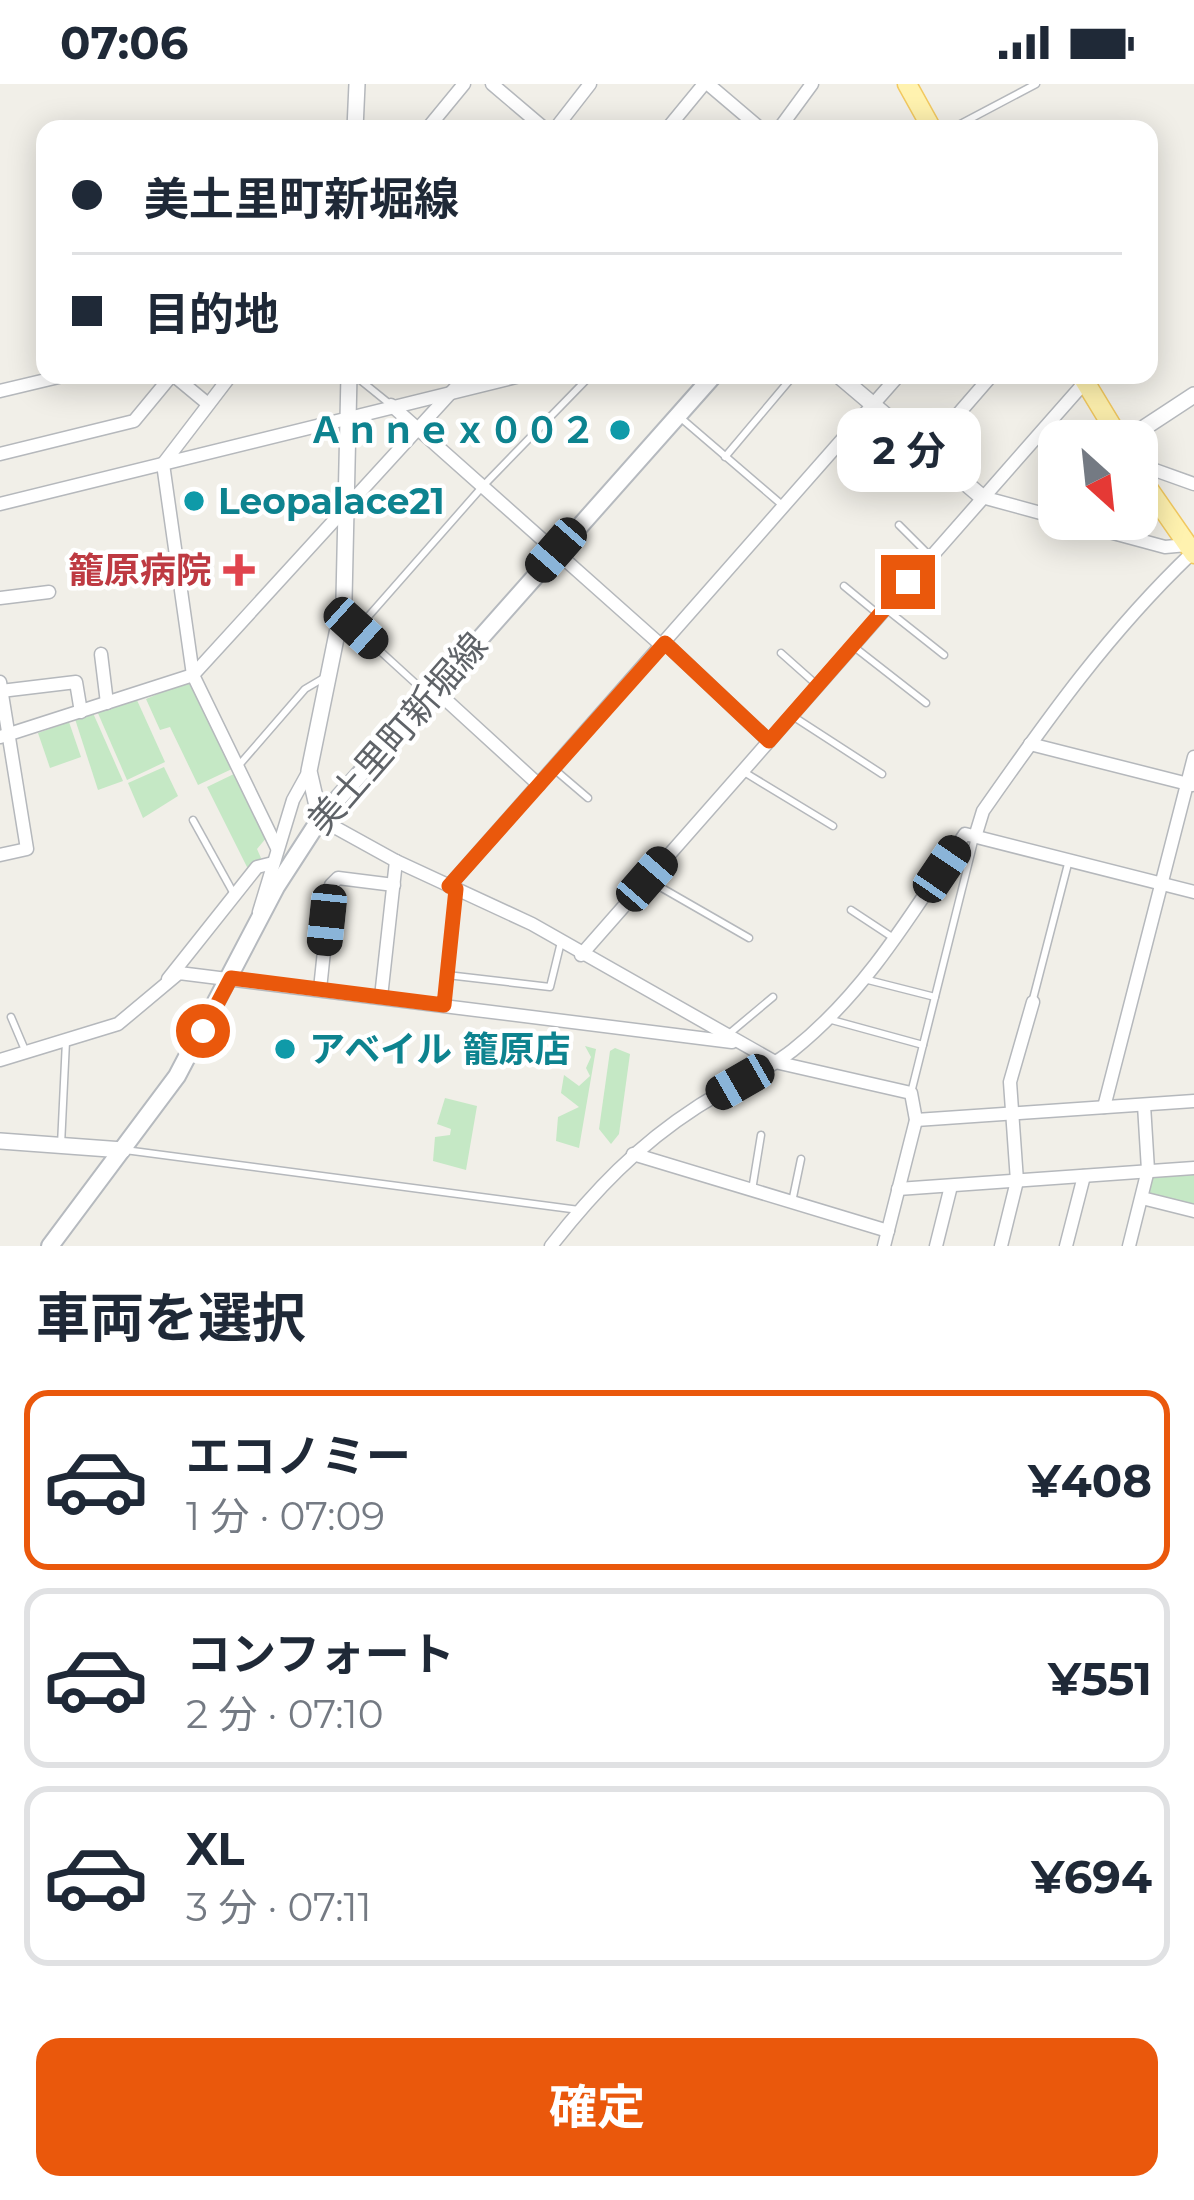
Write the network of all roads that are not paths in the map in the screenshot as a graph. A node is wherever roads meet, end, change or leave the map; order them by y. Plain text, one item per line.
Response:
1 (357, 84) edge
2 (464, 84) edge
3 (492, 84) edge
4 (590, 84) edge
5 (706, 84) edge
6 (812, 84) edge
7 (907, 84) edge
8 (1036, 84) edge
9 (1021, 87) edge
10 (355, 120) edge
11 (435, 120) edge
12 (534, 120) edge
13 (562, 120) edge
14 (675, 120) edge
15 (750, 120) edge
16 (786, 120) edge
17 (927, 120) edge
18 (966, 120) edge
19 (36, 382) edge
20 (166, 384) edge
21 (184, 384) edge
22 (224, 384) edge
23 (351, 384) edge
24 (363, 384) edge
25 (459, 384) edge
26 (486, 384) edge
27 (582, 384) edge
28 (706, 384) edge
29 (786, 384) edge
30 (849, 384) edge
31 (891, 384) edge
32 (984, 384) edge
33 (1078, 384) edge
34 (1087, 384) edge
35 (0, 391) edge
36 (452, 392) junction
37 (1193, 398) edge
38 (208, 404) junction
39 (873, 404) junction
40 (391, 406) junction
41 (347, 416) junction
42 (678, 416) junction
43 (1109, 420) edge
44 (1157, 420) edge
45 (419, 430) junction
46 (927, 450) junction
47 (0, 454) edge
48 (725, 457) junction
49 (164, 464) junction
50 (1158, 471) edge
51 (1194, 484) edge
52 (483, 486) junction
53 (982, 497) junction
54 (1158, 502) edge
55 (0, 504) edge
56 (784, 506) junction
57 (346, 513) junction
58 (1038, 513) edge
59 (899, 525) dead end
60 (1139, 540) edge
61 (556, 550) junction
62 (1192, 550) edge
63 (930, 556) junction
64 (844, 586) dead end
65 (49, 592) dead end
66 (0, 598) edge
67 (882, 612) junction
68 (356, 628) junction
69 (338, 635) junction
70 (664, 644) junction
71 (853, 645) junction
72 (781, 653) dead end
73 (101, 654) dead end
74 (944, 655) dead end
75 (331, 674) junction
76 (193, 675) junction
77 (0, 682) edge
78 (817, 685) junction
79 (2, 691) edge
80 (431, 691) junction
81 (107, 703) junction
82 (926, 703) dead end
83 (81, 712) junction
84 (791, 715) junction
85 (4, 736) edge
86 (769, 741) junction
87 (1030, 744) junction
88 (1194, 757) edge
89 (238, 767) junction
90 (554, 768) junction
91 (309, 771) junction
92 (742, 771) junction
93 (883, 774) dead end
94 (539, 785) junction
95 (1191, 785) edge
96 (588, 798) dead end
97 (320, 819) junction
98 (193, 820) dead end
99 (833, 826) dead end
100 (975, 837) junction
101 (0, 855) edge
102 (275, 856) junction
103 (1070, 860) junction
104 (396, 861) junction
105 (647, 879) junction
106 (394, 884) junction
107 (1162, 884) junction
108 (452, 888) junction
109 (1194, 892) edge
110 (234, 894) junction
111 (851, 910) dead end
112 (258, 920) junction
113 (748, 938) dead end
114 (895, 938) junction
115 (561, 942) junction
116 (581, 955) junction
117 (447, 975) junction
118 (231, 978) junction
119 (864, 979) junction
120 (167, 980) junction
121 (320, 989) junction
122 (381, 997) junction
123 (773, 997) dead end
124 (935, 997) junction
125 (1033, 1002) joint
126 (444, 1005) junction
127 (11, 1017) dead end
128 (828, 1019) junction
129 (724, 1037) junction
130 (66, 1041) junction
131 (923, 1045) junction
132 (27, 1053) junction
133 (0, 1060) edge
134 (775, 1062) junction
135 (911, 1093) junction
136 (1194, 1101) edge
137 (1144, 1105) junction
138 (1104, 1107) junction
139 (1012, 1114) junction
140 (916, 1120) junction
141 (761, 1135) dead end
142 (0, 1141) edge
143 (61, 1145) junction
144 (122, 1150) junction
145 (633, 1154) junction
146 (801, 1159) dead end
147 (1194, 1168) edge
148 (1148, 1170) junction
149 (1084, 1175) junction
150 (1017, 1181) junction
151 (951, 1186) junction
152 (752, 1190) junction
153 (898, 1190) junction
154 (1142, 1198) junction
155 (792, 1202) junction
156 (579, 1210) junction
157 (1194, 1210) edge
158 (888, 1231) junction
159 (50, 1246) edge
160 (550, 1246) edge
161 (884, 1246) edge
162 (936, 1246) edge
163 (1000, 1246) edge
164 (1066, 1246) edge
165 (1130, 1246) edge

1 - 10 street
2 - 11 street
3 - 12 street
4 - 13 street
5 - 14 street
5 - 15 street
6 - 16 street
7 - 17 main road
8 - 9 lane
9 - 18 lane
19 - 35 street
20 - 47 street
21 - 38 street
22 - 38 street
23 - 41 street
24 - 40 lane
25 - 36 street
26 - 36 street
27 - 52 lane
28 - 42 main road, 美土里町新堀線
29 - 48 lane
30 - 39 street
31 - 39 street
32 - 46 street
33 - 53 street
34 - 43 main road
36 - 40 street
36 - 45 street
37 - 44 street
38 - 49 street
39 - 46 street
39 - 56 street
40 - 41 street
40 - 45 street
41 - 49 street
41 - 57 street
42 - 48 lane
42 - 61 main road, 美土里町新堀線
45 - 52 street
45 - 57 street
46 - 53 street
48 - 56 lane
49 - 55 street
49 - 76 street
50 - 51 street
52 - 61 street
52 - 68 lane
53 - 58 street
53 - 63 street
54 - 62 main road
56 - 70 street
57 - 69 street
57 - 76 street
59 - 63 lane
60 - 62 street
61 - 70 street
61 - 80 main road, 美土里町新堀線
62 - 87 street
63 - 67 street
64 - 67 lane
65 - 66 street
67 - 71 street
67 - 74 lane
68 - 69 lane
68 - 80 lane
69 - 75 street
70 - 86 street
70 - 90 street
71 - 78 street
71 - 82 lane
72 - 78 lane
73 - 81 street
75 - 89 lane
75 - 91 street
76 - 81 street
76 - 89 street
77 - 79 street
78 - 84 street
79 - 83 street
79 - 85 street
80 - 94 street
80 - 97 main road, 美土里町新堀線
81 - 83 street
83 - 85 street
84 - 86 street
84 - 93 lane
85 - 101 street
86 - 92 street
87 - 95 street
87 - 100 street
88 - 95 street
89 - 102 street
90 - 94 street
90 - 96 lane
91 - 97 street
91 - 102 street
92 - 99 lane
92 - 105 street
94 - 108 street
95 - 107 street
97 - 104 street
97 - 112 main road, 美土里町新堀線
98 - 110 lane
100 - 103 street
100 - 114 street
100 - 124 lane
102 - 110 street
102 - 112 street
103 - 107 street
103 - 125 lane
104 - 106 street
104 - 108 street
105 - 113 lane
105 - 116 street
106 - 121 street
106 - 122 street
107 - 109 street
107 - 138 street
108 - 115 street
108 - 117 lane
110 - 120 street
111 - 114 lane
112 - 118 main road, 美土里町新堀線
114 - 119 street
115 - 116 street
115 - 117 lane
116 - 129 street
117 - 126 lane
118 - 120 street
118 - 121 street
118 - 144 main road, 美土里町新堀線
119 - 124 lane
119 - 128 street
120 - 130 street
121 - 122 street
122 - 126 street
123 - 129 lane
124 - 131 lane
125 - 139 street
126 - 129 street
127 - 132 lane
128 - 131 lane
128 - 134 street
129 - 134 street
130 - 132 street
130 - 143 lane
131 - 135 lane
132 - 133 street
134 - 135 street
134 - 145 street
135 - 140 street
136 - 137 street
137 - 138 street
137 - 148 street
138 - 139 street
139 - 140 street
139 - 150 street
140 - 153 street
141 - 152 lane
142 - 143 street
143 - 144 street
144 - 156 lane
144 - 159 main road, 美土里町新堀線
145 - 152 street
145 - 156 street
146 - 155 lane
147 - 148 street
148 - 149 street
148 - 154 street
149 - 150 street
149 - 164 street
150 - 151 street
150 - 163 street
151 - 153 street
151 - 162 street
152 - 155 street
153 - 158 street
154 - 157 street
154 - 165 street
155 - 158 street
156 - 160 street
158 - 161 street

